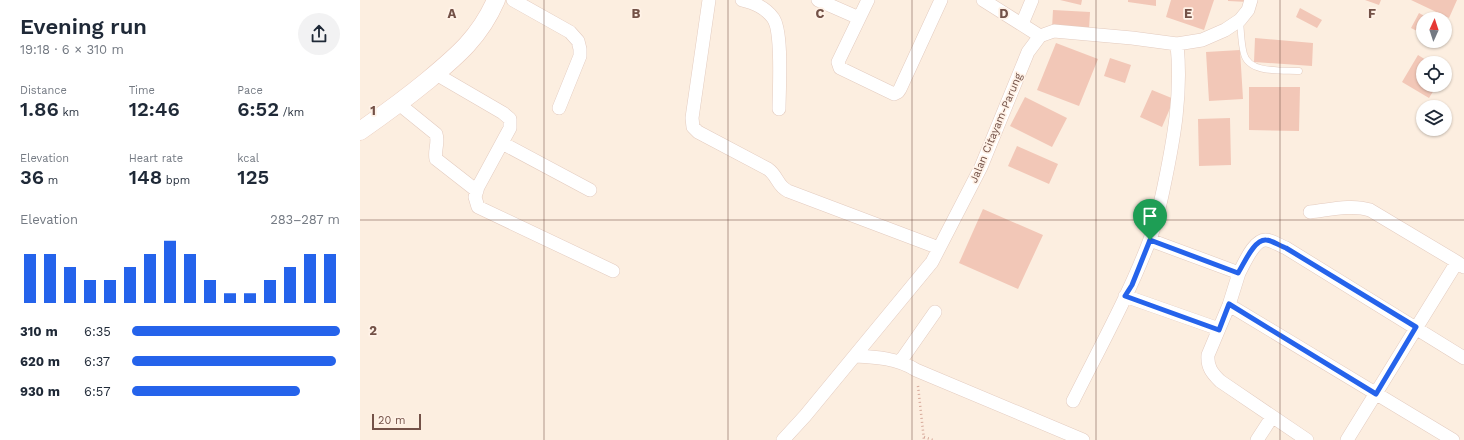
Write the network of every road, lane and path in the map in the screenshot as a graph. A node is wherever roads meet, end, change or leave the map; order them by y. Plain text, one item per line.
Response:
1 (496, 0) edge
2 (513, 0) edge
3 (709, 0) edge
4 (742, 0) edge
5 (818, 0) edge
6 (868, 0) edge
7 (941, 0) edge
8 (983, 0) edge
9 (1032, 0) edge
10 (1251, 0) edge
11 (859, 18) junction
12 (1240, 20) junction
13 (1022, 24) junction
14 (1040, 36) junction
15 (1177, 44) junction
16 (1299, 71) dead end
17 (436, 74) junction
18 (399, 104) junction
19 (559, 108) dead end
20 (778, 109) dead end
21 (360, 131) edge
22 (502, 143) junction
23 (590, 190) dead end
24 (477, 191) junction
25 (1310, 212) dead end
26 (1150, 240) junction
27 (939, 248) junction
28 (1460, 264) edge
29 (614, 271) dead end
30 (1238, 273) junction
31 (1125, 296) junction
32 (1229, 304) junction
33 (935, 312) dead end
34 (1416, 327) junction
35 (1219, 330) junction
36 (854, 356) junction
37 (1464, 358) edge
38 (900, 362) junction
39 (916, 370) junction
40 (1376, 394) junction
41 (1073, 401) dead end
42 (1272, 417) junction
43 (924, 438) edge
44 (783, 440) edge
45 (933, 440) edge
46 (1083, 440) edge
47 (1257, 440) edge
48 (1307, 440) edge
49 (1348, 440) edge
50 (1453, 440) edge

1 - 17 main road
2 - 19 street
3 - 27 street
4 - 20 street
5 - 11 street
6 - 11 street
7 - 11 street
8 - 13 street
9 - 13 street
10 - 12 street
12 - 15 street
12 - 16 lane
13 - 14 street
14 - 15 street
14 - 27 street, Jalan Citayam-Parung
15 - 26 street
17 - 18 main road
17 - 22 street
18 - 21 main road
18 - 24 street
22 - 23 street
22 - 24 street
24 - 29 street
25 - 28 street
26 - 30 street
26 - 31 street
27 - 36 street, Jalan Citayam-Parung
28 - 34 street
30 - 32 street
30 - 34 street
31 - 35 street
31 - 41 street
32 - 35 street
32 - 40 street
33 - 38 street
34 - 37 street
34 - 40 street
35 - 42 street
36 - 38 street
36 - 44 street, Jalan Citayam-Parung
38 - 39 street
39 - 43 path
39 - 46 street
40 - 49 street
40 - 50 street
42 - 47 street
42 - 48 street
43 - 45 path

